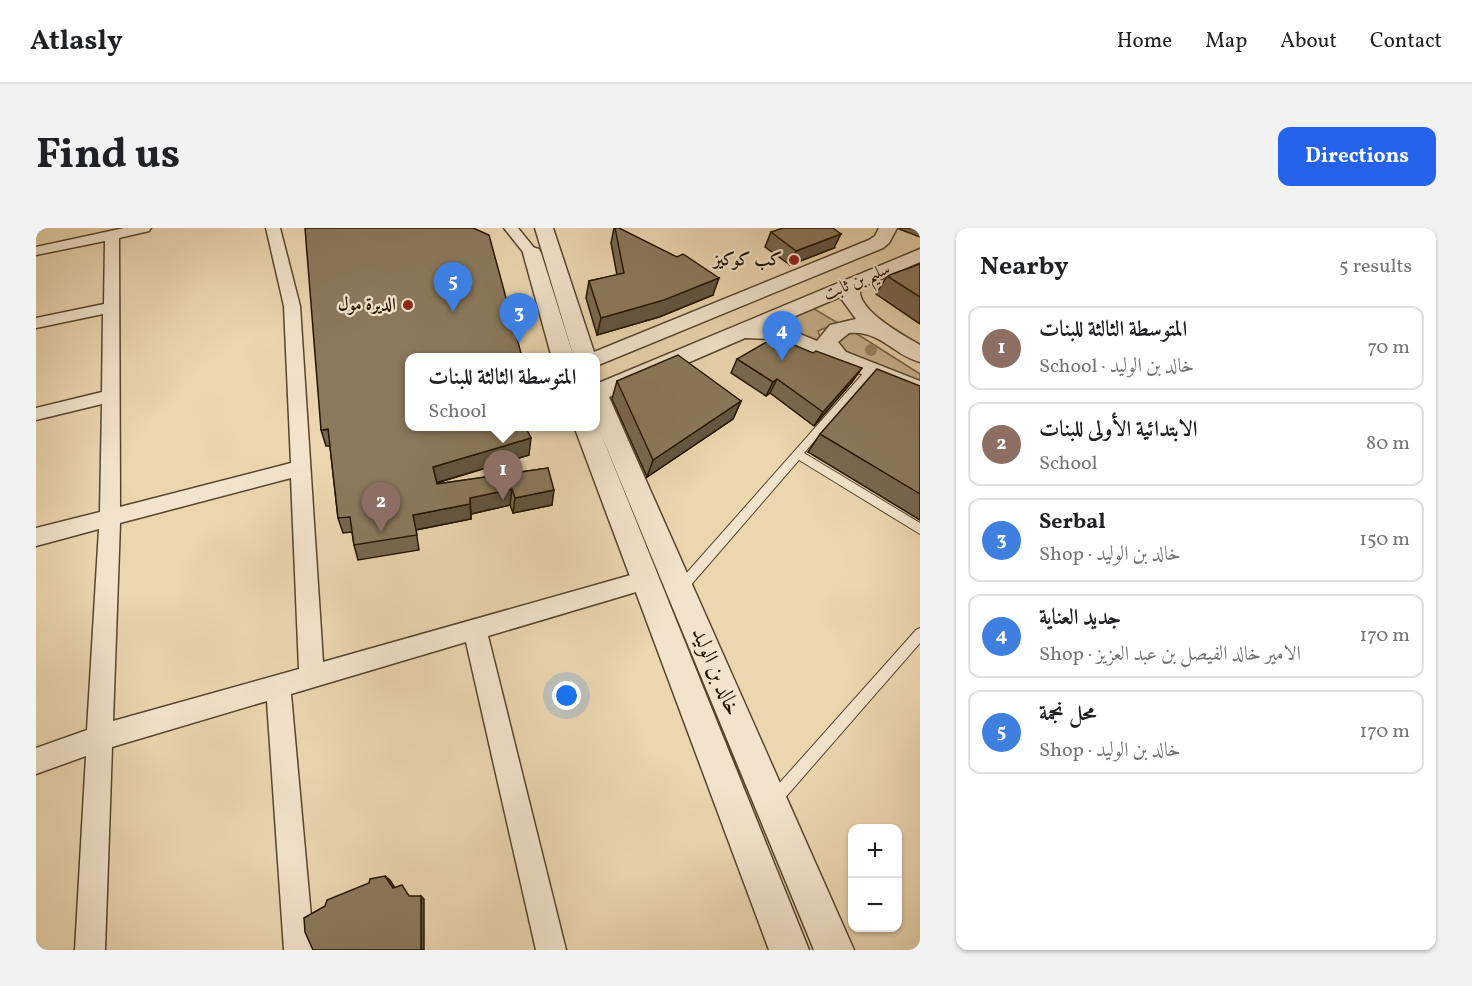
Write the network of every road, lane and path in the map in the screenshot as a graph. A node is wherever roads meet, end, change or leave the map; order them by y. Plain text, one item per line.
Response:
1 (144, 228) edge
2 (273, 228) edge
3 (511, 228) edge
4 (525, 228) edge
5 (544, 228) edge
6 (112, 235) junction
7 (900, 236) edge
8 (36, 251) edge
9 (532, 254) junction
10 (850, 284) junction
11 (112, 307) junction
12 (36, 323) edge
13 (741, 331) junction
14 (884, 332) junction
15 (562, 353) edge
16 (584, 353) edge
17 (920, 355) edge
18 (600, 357) edge
19 (839, 358) junction
20 (871, 370) junction
21 (920, 390) edge
22 (600, 392) edge
23 (111, 396) junction
24 (600, 403) edge
25 (36, 414) edge
26 (588, 431) edge
27 (798, 455) junction
28 (301, 468) junction
29 (110, 518) junction
30 (920, 529) edge
31 (36, 537) edge
32 (645, 580) junction
33 (680, 589) junction
34 (475, 629) junction
35 (920, 634) edge
36 (312, 676) junction
37 (278, 686) junction
38 (100, 738) junction
39 (36, 760) edge
40 (771, 803) junction
41 (90, 950) edge
42 (299, 950) edge
43 (551, 950) edge
44 (789, 950) edge
45 (834, 950) edge

1 - 6 street
2 - 28 street
3 - 9 street
4 - 9 street
5 - 16 street
6 - 8 street
6 - 11 street
7 - 10 street, سليم بن ثابت
7 - 18 street, سليم بن ثابت
9 - 15 street
10 - 13 street, سليم بن ثابت
10 - 14 street
11 - 12 street
11 - 23 street
13 - 19 street
13 - 22 street, سليم بن ثابت
14 - 17 street
14 - 19 street
19 - 20 street
20 - 21 street
20 - 27 lane
23 - 25 street
23 - 29 street
24 - 33 street, خالد بن الوليد
26 - 32 street, خالد بن الوليد
27 - 30 lane
27 - 33 lane
28 - 29 street
28 - 36 street
29 - 31 street
29 - 38 street
32 - 34 street
32 - 44 street, خالد بن الوليد
33 - 40 street, خالد بن الوليد
34 - 36 street
34 - 43 street
35 - 40 lane
36 - 37 street
37 - 38 street
37 - 42 street
38 - 39 street
38 - 41 street
40 - 45 street, خالد بن الوليد

